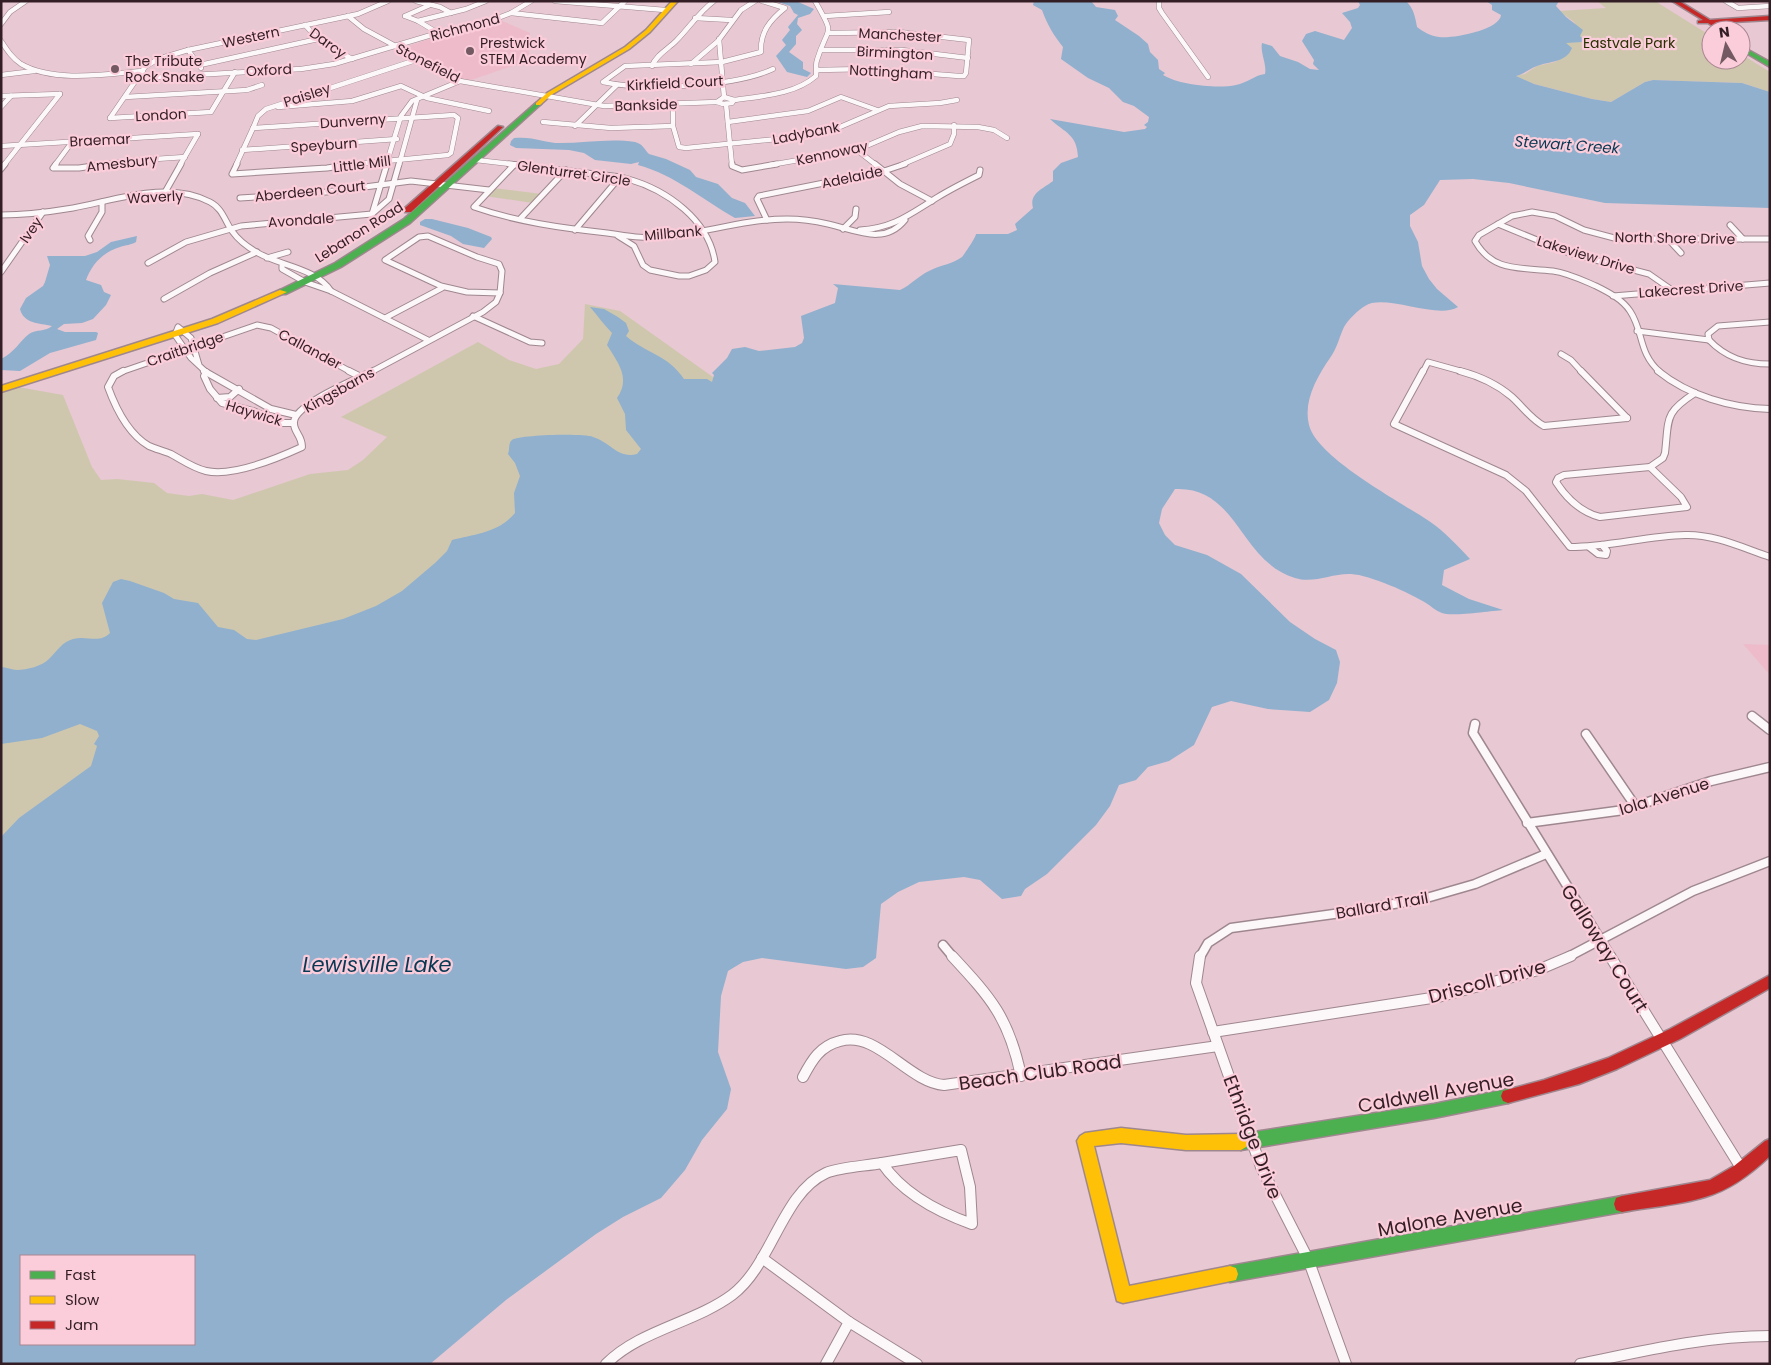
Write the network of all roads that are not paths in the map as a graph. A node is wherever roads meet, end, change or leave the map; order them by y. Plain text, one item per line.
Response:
1 (26, 1) edge
2 (388, 1) edge
3 (416, 1) edge
4 (486, 1) edge
5 (531, 1) edge
6 (554, 1) edge
7 (625, 1) edge
8 (675, 1) edge
9 (714, 1) edge
10 (754, 1) edge
11 (762, 1) edge
12 (815, 1) edge
13 (1159, 1) edge
14 (1666, 1) edge
15 (1675, 1) edge
16 (1726, 1) edge
17 (579, 2) edge
18 (430, 4) junction
19 (1770, 6) edge
20 (619, 7) junction
21 (662, 7) edge
22 (10, 12) junction
23 (889, 12) dead end
24 (1, 13) edge
25 (451, 13) junction
26 (510, 13) junction
27 (348, 16) junction
28 (824, 16) junction
29 (695, 18) junction
30 (1770, 18) edge
31 (731, 20) junction
32 (1701, 20) edge
33 (1702, 20) edge
34 (418, 21) junction
35 (1751, 21) edge
36 (1770, 23) edge
37 (1, 24) edge
38 (1751, 24) edge
39 (305, 25) junction
40 (438, 33) junction
41 (830, 33) junction
42 (318, 39) junction
43 (719, 40) junction
44 (1, 41) edge
45 (396, 46) junction
46 (1751, 47) edge
47 (188, 50) junction
48 (822, 50) junction
49 (1751, 54) edge
50 (968, 58) junction
51 (1770, 58) edge
52 (352, 59) junction
53 (419, 59) junction
54 (722, 62) junction
55 (691, 64) junction
56 (200, 65) junction
57 (1770, 65) edge
58 (652, 66) junction
59 (774, 69) dead end
60 (817, 70) junction
61 (34, 71) junction
62 (143, 71) junction
63 (235, 72) junction
64 (109, 73) junction
65 (198, 74) junction
66 (1, 75) edge
67 (1208, 76) dead end
68 (138, 78) junction
69 (99, 80) dead end
70 (460, 81) junction
71 (723, 81) junction
72 (262, 85) dead end
73 (617, 85) junction
74 (223, 92) junction
75 (1, 96) edge
76 (11, 96) junction
77 (424, 96) junction
78 (541, 96) junction
79 (125, 97) junction
80 (724, 98) junction
81 (417, 100) junction
82 (734, 100) junction
83 (957, 100) dead end
84 (285, 102) junction
85 (717, 102) junction
86 (673, 104) junction
87 (726, 104) junction
88 (595, 105) junction
89 (292, 106) junction
90 (1, 107) edge
91 (270, 107) junction
92 (877, 110) junction
93 (489, 111) dead end
94 (454, 115) joint
95 (110, 118) joint
96 (400, 118) junction
97 (412, 118) junction
98 (543, 122) dead end
99 (728, 122) junction
100 (575, 126) junction
101 (673, 126) junction
102 (954, 126) junction
103 (252, 128) junction
104 (406, 138) junction
105 (1007, 138) dead end
106 (394, 139) junction
107 (72, 142) junction
108 (21, 144) junction
109 (730, 145) junction
110 (1, 146) edge
111 (242, 150) junction
112 (857, 150) junction
113 (185, 157) junction
114 (400, 160) junction
115 (476, 160) junction
116 (387, 161) junction
117 (514, 165) junction
118 (2, 168) edge
119 (566, 170) junction
120 (980, 170) dead end
121 (884, 171) junction
122 (232, 174) joint
123 (620, 177) junction
124 (393, 183) junction
125 (380, 184) junction
126 (441, 186) junction
127 (487, 192) junction
128 (164, 194) junction
129 (240, 198) dead end
130 (932, 201) junction
131 (102, 202) junction
132 (856, 209) dead end
133 (44, 212) junction
134 (372, 214) junction
135 (1, 215) edge
136 (520, 219) junction
137 (767, 220) junction
138 (1498, 224) junction
139 (1730, 225) dead end
140 (230, 229) junction
141 (843, 229) junction
142 (575, 230) junction
143 (704, 231) junction
144 (613, 234) junction
145 (648, 238) junction
146 (1668, 239) junction
147 (1743, 239) junction
148 (1770, 239) edge
149 (90, 240) dead end
150 (635, 247) junction
151 (256, 252) junction
152 (288, 252) dead end
153 (1681, 253) dead end
154 (267, 258) junction
155 (148, 263) dead end
156 (282, 266) junction
157 (1, 272) edge
158 (306, 278) junction
159 (1770, 283) edge
160 (442, 288) junction
161 (1672, 290) junction
162 (331, 291) junction
163 (500, 293) junction
164 (1613, 296) junction
165 (164, 298) dead end
166 (473, 316) junction
167 (385, 318) junction
168 (1770, 322) edge
169 (257, 325) joint
170 (1637, 331) junction
171 (183, 338) junction
172 (428, 340) junction
173 (1709, 340) junction
174 (542, 343) dead end
175 (196, 346) junction
176 (1561, 354) dead end
177 (1770, 364) edge
178 (199, 365) junction
179 (206, 372) junction
180 (114, 376) joint
181 (361, 377) junction
182 (1, 381) edge
183 (1, 389) edge
184 (239, 389) junction
185 (1695, 392) junction
186 (217, 398) junction
187 (269, 407) junction
188 (1770, 410) edge
189 (259, 414) junction
190 (296, 415) junction
191 (293, 423) junction
192 (1650, 467) junction
193 (1770, 557) edge
194 (1752, 716) dead end
195 (1475, 724) dead end
196 (1770, 730) edge
197 (1586, 734) dead end
198 (1770, 767) edge
199 (1636, 807) junction
200 (1527, 823) junction
201 (1546, 854) junction
202 (1770, 861) edge
203 (1214, 937) joint
204 (1600, 941) junction
205 (943, 945) dead end
206 (1770, 981) edge
207 (1213, 1032) junction
208 (1663, 1042) junction
209 (1218, 1046) junction
210 (1021, 1076) junction
211 (803, 1077) dead end
212 (1252, 1141) junction
213 (1770, 1146) edge
214 (882, 1163) junction
215 (1743, 1171) junction
216 (762, 1258) junction
217 (1308, 1259) junction
218 (1123, 1294) joint
219 (849, 1322) junction
220 (1770, 1336) edge
221 (606, 1364) edge
222 (826, 1364) edge
223 (917, 1364) edge
224 (1346, 1364) edge
225 (1580, 1364) edge

1 - 22 street
2 - 27 street, Western
3 - 18 street
4 - 25 street
5 - 26 street, Richmond
6 - 17 street
7 - 20 street
8 - 21 main road, Lebanon Road
9 - 29 street
10 - 31 street
11 - 54 street
12 - 28 street
13 - 67 street
14 - 32 main road
15 - 33 main road
16 - 19 street
17 - 20 street
18 - 25 street
18 - 34 street
20 - 21 street
20 - 26 street
21 - 78 main road, Lebanon Road
22 - 24 street
22 - 37 street
23 - 28 street
25 - 34 street
26 - 40 street, Richmond
27 - 39 street, Western
27 - 45 street, Stonefield
28 - 41 street
29 - 31 street
29 - 58 street
30 - 35 main road
31 - 43 street
34 - 40 street
36 - 38 main road
39 - 42 street, Darcy
39 - 47 street, Western
40 - 45 street, Richmond
41 - 48 street
41 - 50 street, Manchester
42 - 52 street, Darcy
42 - 56 street
43 - 54 street
43 - 55 street
44 - 61 street
45 - 52 street, Oxford
45 - 53 street, Stonefield
46 - 51 main road
47 - 56 street
47 - 62 street, Western
48 - 50 street, Birmington
48 - 60 street
49 - 57 main road
50 - 60 street, Nottingham
52 - 63 street, Oxford
53 - 70 street, Stonefield
53 - 84 street, Paisley
54 - 55 street
54 - 71 street
55 - 58 street
56 - 65 street
58 - 73 street, Kirkfield Court
59 - 71 street, Kirkfield Court
60 - 82 street
61 - 64 street
61 - 66 street
62 - 64 street
62 - 68 street, Western
63 - 65 street, Oxford
63 - 74 street
64 - 69 street
65 - 68 street, Oxford
68 - 79 street, Western
70 - 77 street
70 - 78 street, Stonefield
71 - 73 street, Kirkfield Court
71 - 80 street
72 - 74 street
73 - 88 street
74 - 79 street
74 - 95 street, London
75 - 76 street
76 - 90 street
76 - 108 street
77 - 81 street
77 - 89 street
77 - 93 street
78 - 88 street, Bankside
78 - 115 main road, Lebanon Road
78 - 126 main road, Lebanon Road
79 - 95 street, Western
80 - 82 street
80 - 85 street
81 - 96 street
81 - 97 street
82 - 87 street
83 - 92 street, Ladybank
84 - 89 street
84 - 91 street, Paisley
85 - 86 street, Bankside
85 - 87 street
86 - 88 street, Bankside
86 - 101 street
87 - 99 street
88 - 100 street
89 - 91 street
91 - 103 street, Paisley
92 - 99 street
92 - 109 street, Ladybank
94 - 97 street, Dunverny
94 - 114 street, Little Mill
96 - 97 street, Dunverny
96 - 103 street, Dunverny
96 - 106 street
97 - 104 street
98 - 100 street
99 - 109 street
100 - 101 street
101 - 109 street, Ladybank
102 - 105 street, Kennoway
102 - 112 street, Kennoway
102 - 121 street, Adelaide
103 - 111 street, Paisley
104 - 106 street, Speyburn
104 - 114 street
106 - 111 street, Speyburn
106 - 116 street
107 - 108 street, Braemar
107 - 113 street, Braemar
107 - 113 street, Amesbury
108 - 110 street, Braemar
108 - 118 street
109 - 112 street, Kennoway
111 - 122 street, Paisley
112 - 121 street
113 - 128 street
114 - 116 street, Little Mill
114 - 124 street
115 - 117 street, Glenturret Circle
115 - 126 main road, Lebanon Road
116 - 122 street, Little Mill
116 - 125 street
117 - 119 street, Glenturret Circle
117 - 127 street
119 - 123 street, Glenturret Circle
119 - 136 street
120 - 130 street, Millbank
121 - 130 street
121 - 137 street, Adelaide
123 - 142 street
123 - 143 street, Glenturret Circle
124 - 125 street, Aberdeen Court
124 - 126 street, Aberdeen Court
124 - 134 street
125 - 129 street, Aberdeen Court
125 - 134 street
126 - 127 street, Aberdeen Court
126 - 158 main road, Lebanon Road
127 - 136 street, Millbank
128 - 131 street, Waverly
128 - 140 street, Waverly
130 - 141 street, Millbank
131 - 133 street, Waverly
131 - 149 street
132 - 141 street
133 - 135 street, Waverly
133 - 157 street, Ivey
134 - 140 street, Avondale
136 - 142 street, Millbank
137 - 141 street, Millbank
137 - 143 street, Millbank
138 - 146 street, North Shore Drive
138 - 161 street, Lakeview Drive
138 - 164 street, North Shore Drive
139 - 147 street
140 - 151 street, Waverly
140 - 155 street, Avondale
142 - 144 street, Millbank
143 - 145 street, Millbank
143 - 150 street, Glenturret Circle
144 - 145 street, Millbank
144 - 150 street, Glenturret Circle
145 - 150 street
146 - 147 street, North Shore Drive
146 - 153 street
147 - 148 street, North Shore Drive
151 - 154 street, Waverly
151 - 165 street
152 - 154 street
154 - 156 street, Waverly
156 - 158 street, Waverly
156 - 158 street, Waverly
158 - 162 street
158 - 162 street
158 - 171 main road, Lebanon Road
159 - 161 street, Lakecrest Drive
160 - 163 street
160 - 163 street
160 - 167 street
161 - 164 street, Lakecrest Drive
162 - 167 street
163 - 166 street, Kingsbarns
164 - 170 street
166 - 172 street, Kingsbarns
166 - 174 street
167 - 172 street
168 - 173 street
169 - 175 street, Craitbridge
169 - 181 street, Callander
170 - 173 street
170 - 185 street
171 - 175 street, Craitbridge
171 - 175 street
171 - 178 street, Haywick
171 - 180 street, Craitbridge
171 - 182 main road, Lebanon Road
171 - 183 main road, Lebanon Road
172 - 181 street, Kingsbarns
173 - 177 street
175 - 178 street
176 - 193 street
178 - 179 street, Haywick
179 - 184 street, Haywick
179 - 186 street, Haywick
180 - 191 street, Kingsbarns
181 - 190 street, Kingsbarns
184 - 186 street
184 - 187 street, Haywick
185 - 188 street
185 - 192 street
186 - 189 street, Haywick
187 - 189 street
187 - 190 street, Haywick
189 - 191 street, Haywick
190 - 191 street, Kingsbarns
192 - 192 street
194 - 196 street
195 - 200 street, Galloway Court
197 - 199 street
198 - 199 street, Iola Avenue
199 - 200 street, Iola Avenue
200 - 201 street, Galloway Court
201 - 203 street, Ballard Trail
201 - 204 street, Galloway Court
202 - 204 street, Driscoll Drive
203 - 207 street, Ethridge Drive
204 - 207 street, Driscoll Drive
204 - 208 street, Galloway Court
205 - 210 street
206 - 208 main road, Caldwell Avenue
207 - 209 street, Ethridge Drive
208 - 212 main road, Caldwell Avenue
208 - 215 street, Galloway Court
209 - 210 street, Beach Club Road
209 - 212 street, Ethridge Drive
210 - 211 street, Beach Club Road
212 - 217 street, Ethridge Drive
212 - 218 main road, Caldwell Avenue
213 - 215 main road, Malone Avenue
214 - 214 street
214 - 216 street
215 - 217 main road, Malone Avenue
216 - 219 street
216 - 221 street
217 - 218 main road, Malone Avenue
217 - 224 street, Ethridge Drive
219 - 222 street
219 - 223 street
220 - 225 street

